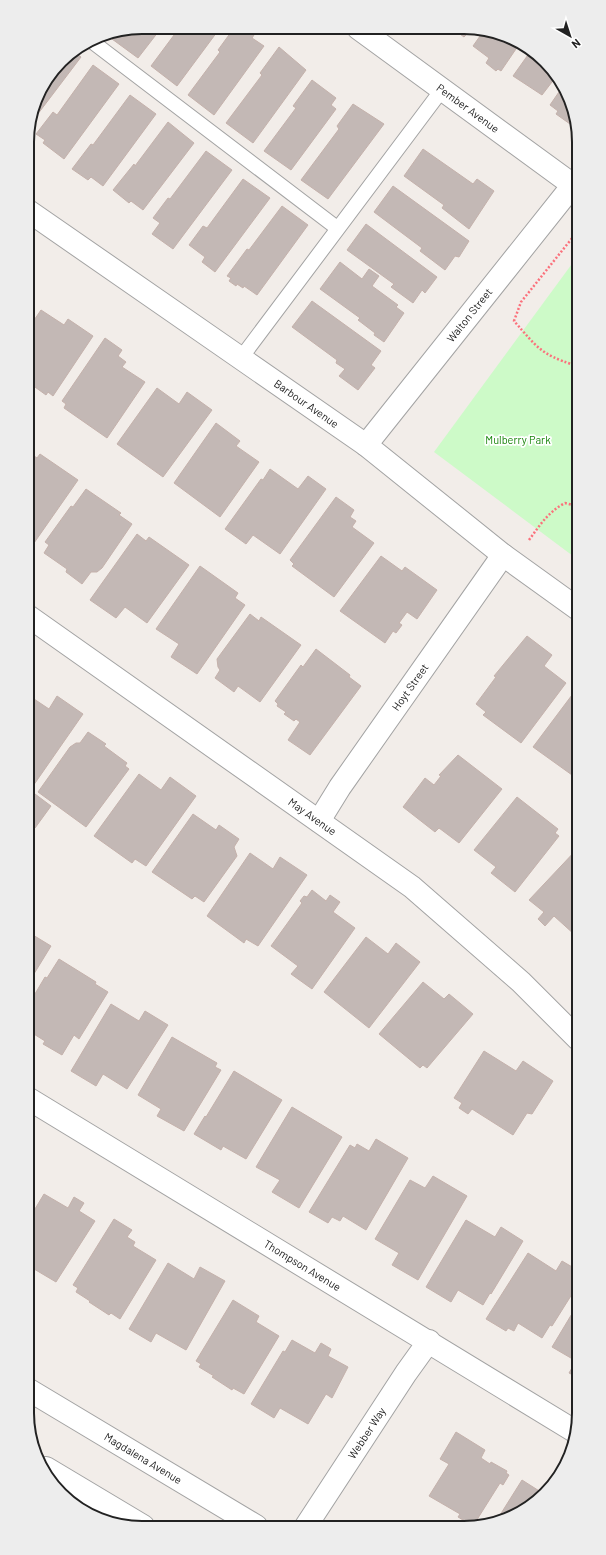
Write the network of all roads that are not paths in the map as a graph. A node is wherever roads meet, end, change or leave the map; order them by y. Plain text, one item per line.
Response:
1 (366, 34) edge
2 (96, 44) edge
3 (441, 91) junction
4 (572, 185) edge
5 (572, 191) edge
6 (34, 215) edge
7 (337, 228) junction
8 (240, 358) junction
9 (366, 445) junction
10 (508, 558) junction
11 (572, 605) edge
12 (34, 620) edge
13 (319, 821) junction
14 (572, 1033) edge
15 (34, 1102) edge
16 (429, 1341) junction
17 (34, 1393) edge
18 (571, 1429) edge
19 (50, 1471) edge
20 (135, 1521) edge
21 (248, 1521) edge
22 (309, 1521) edge

1 - 3 street, Pember Avenue
2 - 7 lane
3 - 4 street, Pember Avenue
3 - 7 lane
5 - 9 street, Walton Street
6 - 8 street, Barbour Avenue
7 - 8 lane
8 - 9 street, Barbour Avenue
9 - 10 street, Barbour Avenue
10 - 11 street, Barbour Avenue
10 - 13 street, Hoyt Street
12 - 13 street, May Avenue
13 - 14 street, May Avenue
15 - 16 street, Thompson Avenue
16 - 18 street, Thompson Avenue
16 - 22 street, Webber Way
17 - 21 street, Magdalena Avenue
19 - 20 street

